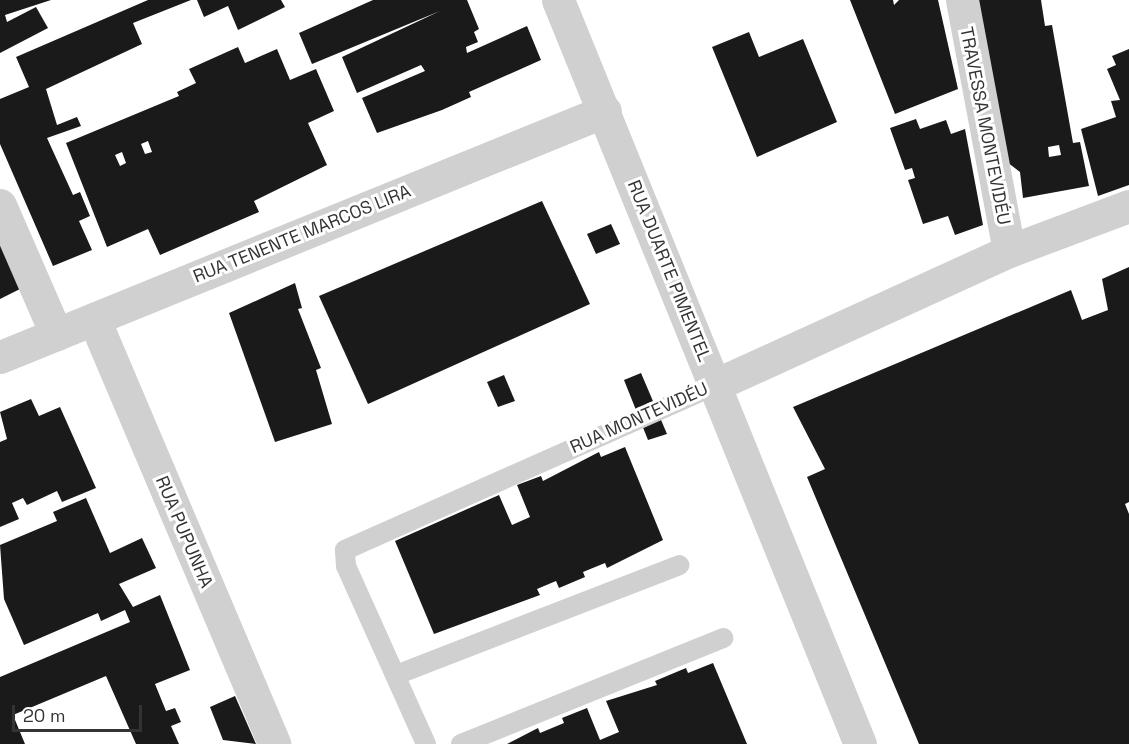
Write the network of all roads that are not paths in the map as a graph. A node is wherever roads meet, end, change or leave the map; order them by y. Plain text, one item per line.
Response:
1 (558, 0) edge
2 (962, 0) edge
3 (605, 111) junction
4 (0, 205) edge
5 (1129, 206) edge
6 (1009, 251) junction
7 (94, 319) junction
8 (56, 334) junction
9 (0, 357) edge
10 (715, 384) junction
11 (679, 565) dead end
12 (723, 638) dead end
13 (396, 675) junction
14 (274, 744) edge
15 (426, 744) edge
16 (461, 744) edge
17 (860, 744) edge

1 - 3 street, RUA DUARTE PIMENTEL
2 - 6 street, TRAVESSA MONTEVIDÉU
3 - 7 street, RUA TENENTE MARCOS LIRA
3 - 10 street, RUA DUARTE PIMENTEL
4 - 8 street
5 - 6 street, RUA MONTEVIDÉU
6 - 10 street, RUA MONTEVIDÉU
7 - 8 street, RUA TENENTE MARCOS LIRA
7 - 14 street, RUA PUPUNHA
8 - 9 street, RUA TENENTE MARCOS LIRA
10 - 13 lane, RUA MONTEVIDÉU
10 - 17 street, RUA DUARTE PIMENTEL
11 - 13 lane
12 - 16 lane
13 - 15 lane, RUA MONTEVIDÉU

